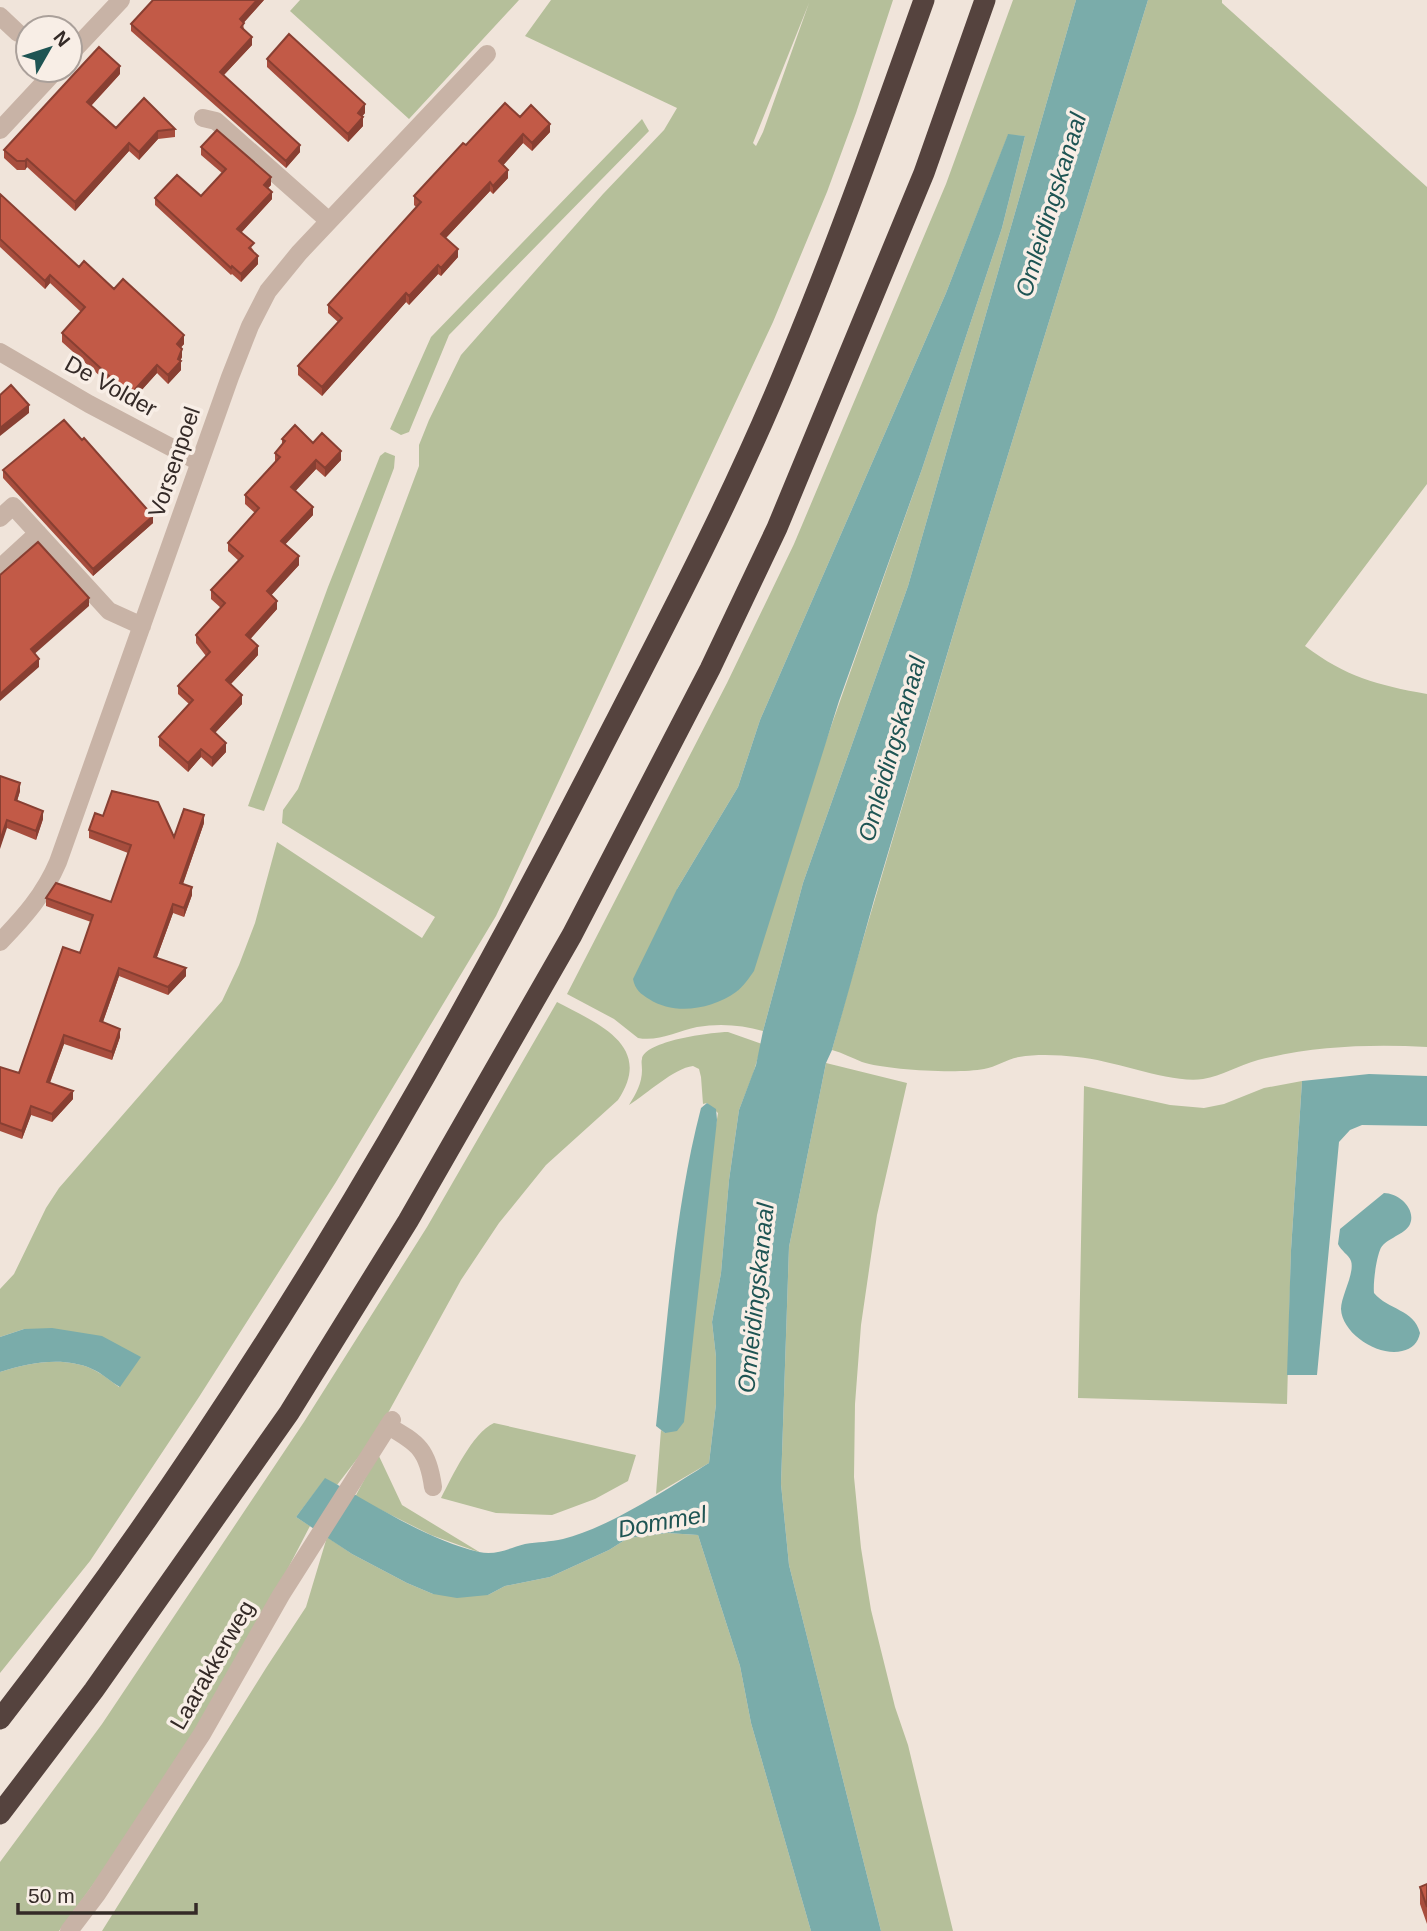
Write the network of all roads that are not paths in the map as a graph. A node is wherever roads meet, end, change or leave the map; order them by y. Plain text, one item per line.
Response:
1 (121, 0) edge
2 (924, 0) edge
3 (985, 0) edge
4 (0, 16) edge
5 (14, 29) edge
6 (84, 39) edge
7 (487, 54) dead end
8 (43, 84) edge
9 (203, 118) dead end
10 (0, 130) edge
11 (329, 221) junction
12 (0, 352) edge
13 (199, 462) junction
14 (0, 518) edge
15 (38, 533) junction
16 (0, 568) edge
17 (142, 626) junction
18 (0, 942) edge
19 (433, 1487) dead end
20 (0, 1720) edge
21 (0, 1814) edge
22 (69, 1931) edge

1 - 6 street
2 - 20 highway
3 - 21 highway
4 - 5 street
7 - 11 street, Vorsenpoel
8 - 10 street
9 - 11 street
11 - 13 street, Vorsenpoel
12 - 13 street, De Volder
13 - 17 street, Vorsenpoel
14 - 15 street
15 - 16 street
15 - 17 street
17 - 18 street, Vorsenpoel
19 - 22 street, Laarakkerweg

